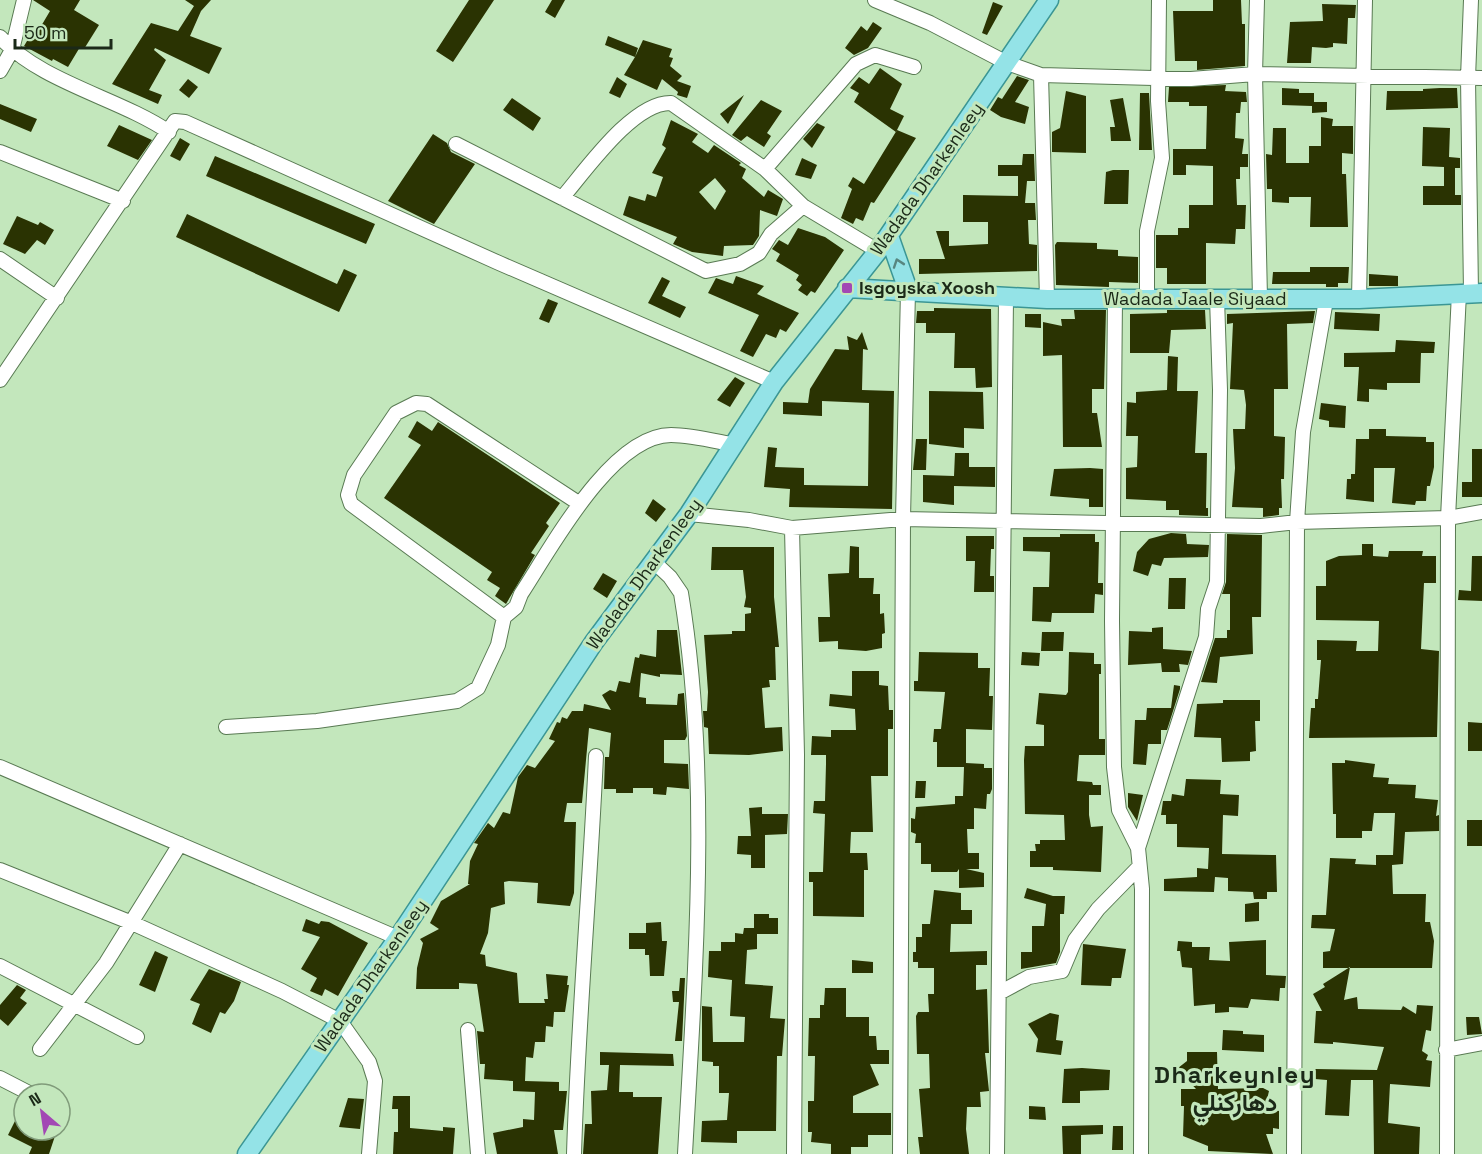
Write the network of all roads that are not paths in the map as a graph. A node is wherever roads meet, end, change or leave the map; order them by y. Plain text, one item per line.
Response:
1 (24, 0) edge
2 (875, 0) edge
3 (1049, 0) edge
4 (1159, 0) edge
5 (1257, 0) edge
6 (1365, 0) edge
7 (1471, 0) edge
8 (0, 37) edge
9 (6, 52) edge
10 (1006, 63) junction
11 (914, 67) dead end
12 (0, 71) edge
13 (1255, 74) junction
14 (1041, 75) junction
15 (1158, 76) junction
16 (1364, 77) junction
17 (1475, 78) edge
18 (169, 132) junction
19 (456, 144) dead end
20 (0, 152) edge
21 (765, 169) junction
22 (562, 198) junction
23 (123, 201) junction
24 (803, 206) junction
25 (889, 236) junction
26 (878, 251) junction
27 (0, 259) edge
28 (847, 288) junction
29 (908, 291) junction
30 (1471, 293) edge
31 (1260, 297) junction
32 (57, 298) junction
33 (1006, 298) junction
34 (1114, 298) junction
35 (1146, 298) junction
36 (1217, 298) junction
37 (1047, 299) junction
38 (1359, 299) junction
39 (1326, 300) junction
40 (0, 380) edge
41 (774, 382) junction
42 (735, 445) junction
43 (580, 504) junction
44 (1482, 512) edge
45 (689, 514) junction
46 (1448, 518) junction
47 (903, 519) junction
48 (1004, 521) junction
49 (1297, 522) junction
50 (1113, 523) junction
51 (1216, 526) junction
52 (792, 528) junction
53 (653, 561) junction
54 (504, 617) junction
55 (226, 727) dead end
56 (596, 756) dead end
57 (0, 767) edge
58 (180, 844) junction
59 (1138, 849) junction
60 (1139, 867) junction
61 (0, 870) edge
62 (132, 923) junction
63 (398, 938) junction
64 (0, 966) edge
65 (999, 993) junction
66 (75, 1006) junction
67 (340, 1021) junction
68 (468, 1030) dead end
69 (137, 1037) dead end
70 (1482, 1043) edge
71 (40, 1049) dead end
72 (1446, 1050) junction
73 (248, 1154) edge
74 (369, 1154) edge
75 (478, 1154) edge
76 (574, 1154) edge
77 (685, 1154) edge
78 (794, 1154) edge
79 (900, 1154) edge
80 (997, 1154) edge
81 (1141, 1154) edge
82 (1294, 1154) edge
83 (1447, 1154) edge

1 - 9 street
2 - 10 street
3 - 10 main road, Wadada Dharkenleey
4 - 15 street
5 - 13 street
6 - 16 street
7 - 17 street
8 - 9 street
9 - 12 street
9 - 18 street
10 - 14 street
10 - 25 main road, Wadada Dharkenleey
11 - 21 street
13 - 15 street
13 - 16 street
13 - 31 street
14 - 15 street
14 - 37 street
15 - 35 street
16 - 17 street
16 - 38 street
17 - 30 street
18 - 23 street
18 - 41 street
19 - 22 street
20 - 23 street
21 - 22 street
21 - 24 street
22 - 24 street
23 - 32 street
24 - 26 street
25 - 26 main road, Wadada Dharkenleey
29 -> 25 main road
26 - 28 main road, Wadada Dharkenleey
27 - 32 street
28 - 29 main road, Wadada Jaale Siyaad
28 - 41 main road, Wadada Dharkenleey
29 - 33 main road, Wadada Jaale Siyaad
29 - 47 street
30 - 38 main road, Wadada Jaale Siyaad
30 - 46 street
31 - 36 main road, Wadada Jaale Siyaad
31 - 39 main road, Wadada Jaale Siyaad
32 - 40 street
33 - 37 main road, Wadada Jaale Siyaad
33 - 48 street
34 - 35 main road, Wadada Jaale Siyaad
34 - 37 main road, Wadada Jaale Siyaad
34 - 50 street
35 - 36 main road, Wadada Jaale Siyaad
36 - 51 street
38 - 39 main road, Wadada Jaale Siyaad
39 - 49 street
41 - 42 main road, Wadada Dharkenleey
42 - 43 street
42 - 45 main road, Wadada Dharkenleey
43 - 54 street
43 - 54 street
44 - 46 street
45 - 52 street
45 - 53 main road, Wadada Dharkenleey
46 - 49 street
46 - 72 street
47 - 48 street
47 - 52 street
47 - 79 street
48 - 50 street
48 - 65 street
49 - 51 street
49 - 82 street
50 - 51 street
50 - 59 street
51 - 59 street
52 - 78 street
53 - 63 main road, Wadada Dharkenleey
53 - 77 street
54 - 55 street
56 - 76 street
57 - 58 street
58 - 62 street
58 - 63 street
59 - 60 street
60 - 65 street
60 - 81 street
61 - 62 street
62 - 66 street
62 - 67 street
63 - 67 main road, Wadada Dharkenleey
64 - 66 street
65 - 80 street
66 - 69 street
66 - 71 street
67 - 73 main road, Wadada Dharkenleey
67 - 74 street
68 - 75 street
70 - 72 street
72 - 83 street

